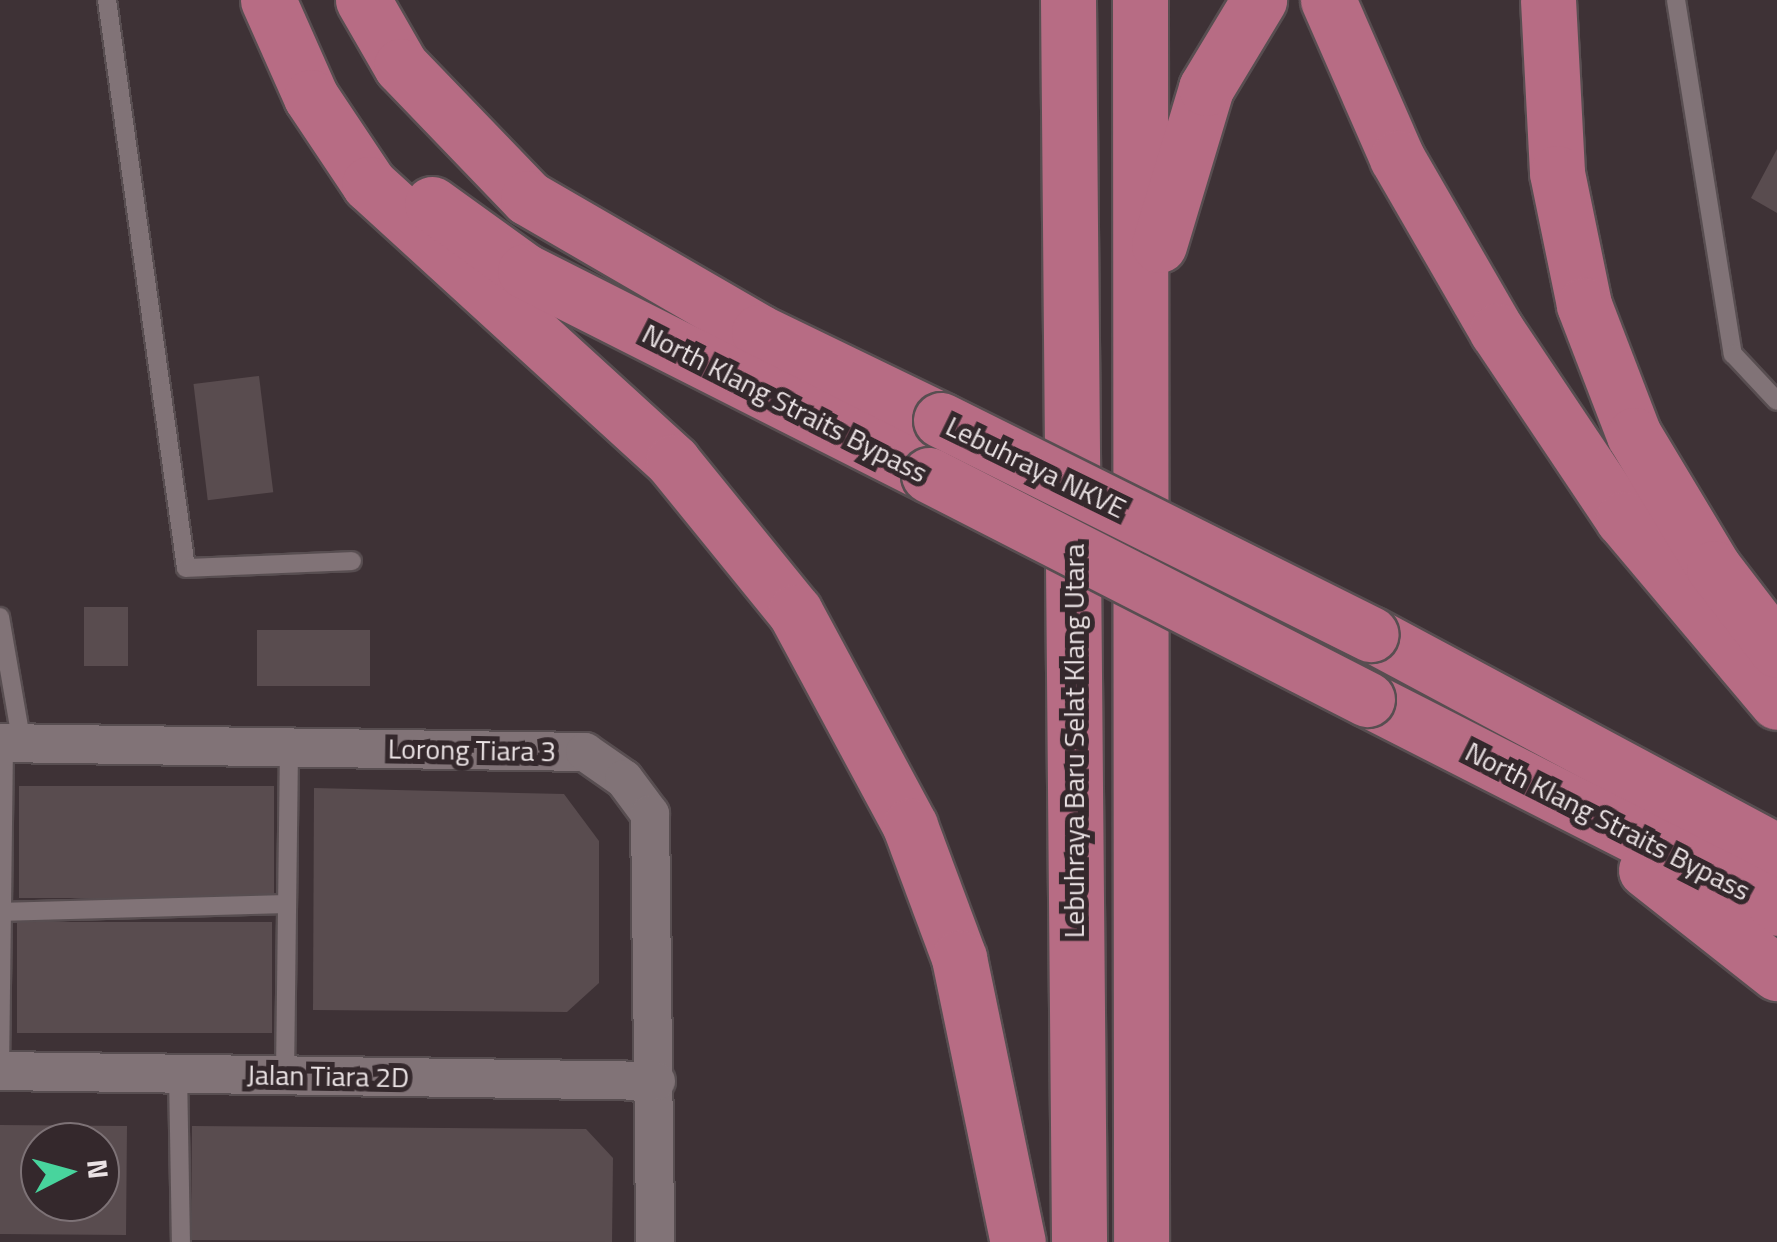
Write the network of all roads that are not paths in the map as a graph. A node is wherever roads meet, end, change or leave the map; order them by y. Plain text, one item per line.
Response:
1 (107, 0) edge
2 (268, 0) edge
3 (296, 0) edge
4 (363, 0) edge
5 (1046, 0) edge
6 (1068, 0) edge
7 (1140, 0) edge
8 (1259, 0) edge
9 (1328, 0) edge
10 (1548, 0) edge
11 (1676, 0) edge
12 (1067, 76) junction
13 (1144, 316) junction
14 (1777, 401) edge
15 (352, 561) dead end
16 (0, 617) edge
17 (1777, 650) edge
18 (1777, 702) edge
19 (1439, 734) junction
20 (8, 743) edge
21 (290, 748) junction
22 (1777, 852) edge
23 (288, 904) junction
24 (1777, 908) edge
25 (2, 912) edge
26 (1777, 973) edge
27 (0, 1070) edge
28 (178, 1073) junction
29 (285, 1075) junction
30 (656, 1081) junction
31 (1141, 1216) edge
32 (182, 1242) edge
33 (656, 1242) edge
34 (1018, 1242) edge
35 (1079, 1242) edge
36 (1166, 1242) edge

1 - 15 lane
2 - 34 highway
3 - 19 highway, North Klang Straits Bypass, bridge
4 - 22 highway, Lebuhraya NKVE, bridge
5 - 12 highway
6 - 12 highway, Lebuhraya Baru Selat Klang Utara
7 - 13 highway
8 - 13 highway
9 - 18 highway
10 - 17 highway
11 - 14 lane
12 - 35 highway, Lebuhraya Baru Selat Klang Utara
13 - 31 highway
16 - 20 lane
19 - 24 highway, North Klang Straits Bypass
19 - 26 highway
20 - 21 street, Lorong Tiara 3
20 - 25 lane
21 - 23 lane
21 - 30 street, Lorong Tiara 3
23 - 25 lane
23 - 29 lane
25 - 27 lane
27 - 28 street, Jalan Tiara 2D
28 - 29 street, Jalan Tiara 2D
28 - 32 lane
29 - 30 street, Jalan Tiara 2D
30 - 33 street, Lorong Tiara 3
31 - 36 highway

